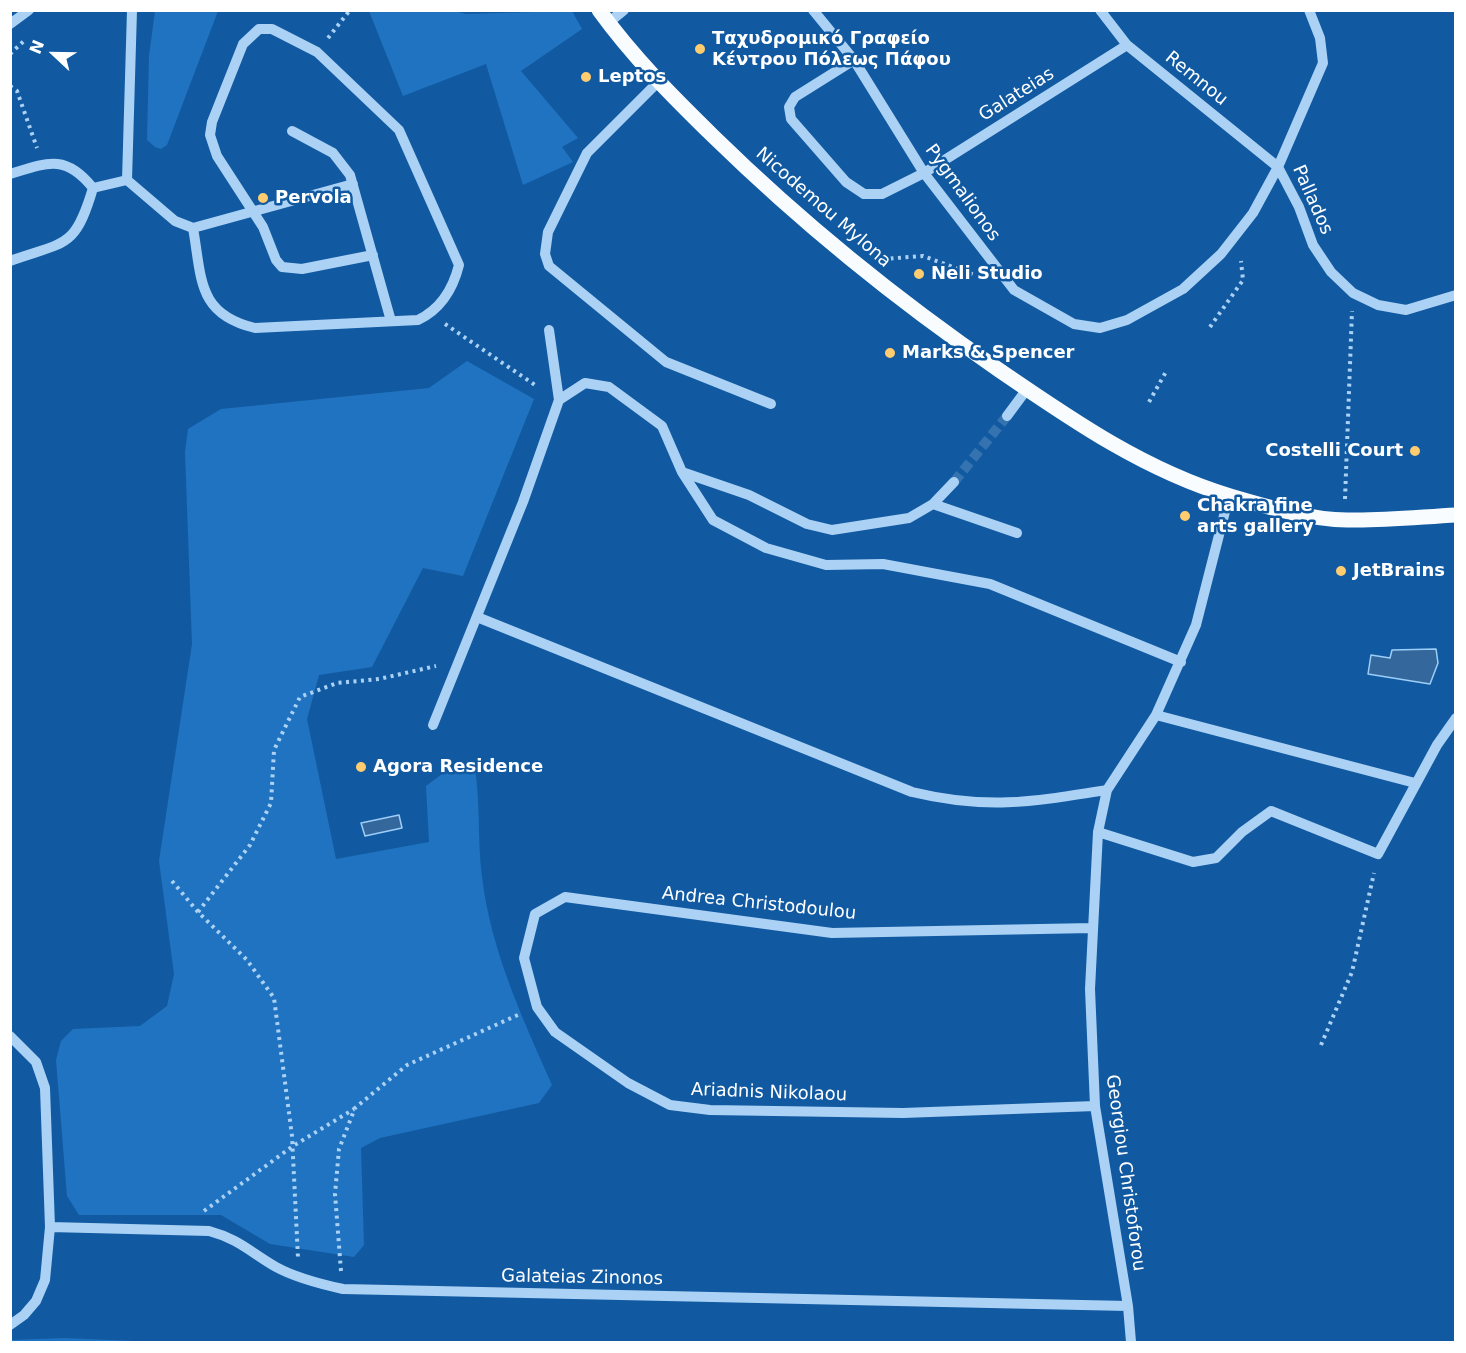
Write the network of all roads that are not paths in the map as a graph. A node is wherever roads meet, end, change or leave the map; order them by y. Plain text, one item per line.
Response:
1 (29, 10) edge
2 (132, 10) edge
3 (624, 10) edge
4 (813, 10) edge
5 (1100, 10) edge
6 (1309, 10) edge
7 (603, 17) edge
8 (10, 24) edge
9 (1127, 45) junction
10 (854, 60) junction
11 (658, 82) junction
12 (292, 131) dead end
13 (1278, 167) junction
14 (924, 173) junction
15 (10, 174) edge
16 (127, 180) junction
17 (353, 184) junction
18 (93, 188) junction
19 (253, 212) junction
20 (193, 228) junction
21 (373, 255) junction
22 (10, 261) edge
23 (1455, 295) edge
24 (391, 321) junction
25 (549, 330) dead end
26 (1027, 389) junction
27 (558, 400) junction
28 (771, 404) dead end
29 (1007, 416) tunnel mouth
30 (682, 472) junction
31 (954, 482) tunnel mouth
32 (1229, 496) junction
33 (933, 504) junction
34 (1455, 515) edge
35 (1017, 533) dead end
36 (477, 616) junction
37 (1181, 662) junction
38 (1156, 716) junction
39 (1455, 718) edge
40 (433, 725) dead end
41 (1415, 783) junction
42 (1107, 790) junction
43 (1098, 832) junction
44 (535, 914) joint
45 (1092, 928) junction
46 (10, 1036) edge
47 (1095, 1106) junction
48 (50, 1227) junction
49 (1128, 1305) junction
50 (10, 1325) edge
51 (1131, 1342) edge

1 - 8 street
2 - 16 street
3 - 7 street
4 - 10 street, Pygmalionos
5 - 9 street, Remnou
6 - 13 street, Pallados
7 - 11 main road, Nicodemou Mylona
9 - 13 street, Remnou
9 - 14 street, Galateias
10 - 14 street, Pygmalionos
10 - 14 street, Galateias
11 - 26 main road, Nicodemou Mylona
11 - 28 street
12 - 17 street
13 - 14 street, Pygmalionos
13 - 23 street, Pallados
15 - 18 street
16 - 18 street
16 - 20 street
17 - 19 street
17 - 21 street
18 - 22 street
19 - 20 street
19 - 21 street
19 - 24 street
20 - 24 street
21 - 24 street
25 - 27 street
26 - 29 street
26 - 32 main road, Nicodemou Mylona
27 - 30 street
27 - 36 street
30 - 33 street
30 - 37 street
31 - 33 street
32 - 34 main road, Nicodemou Mylona
32 - 37 street, Georgiou Christoforou
33 - 35 street
36 - 40 street
36 - 42 street
37 - 38 street, Georgiou Christoforou
38 - 41 street
38 - 42 street, Georgiou Christoforou
39 - 41 street
41 - 43 street
42 - 43 street, Georgiou Christoforou
43 - 45 street, Georgiou Christoforou
44 - 45 street, Andrea Christodoulou
44 - 47 street, Ariadnis Nikolaou
45 - 47 street, Georgiou Christoforou
46 - 48 street
47 - 49 street, Georgiou Christoforou
48 - 49 street, Galateias Zinonos
48 - 50 street
49 - 51 street, Georgiou Christoforou

